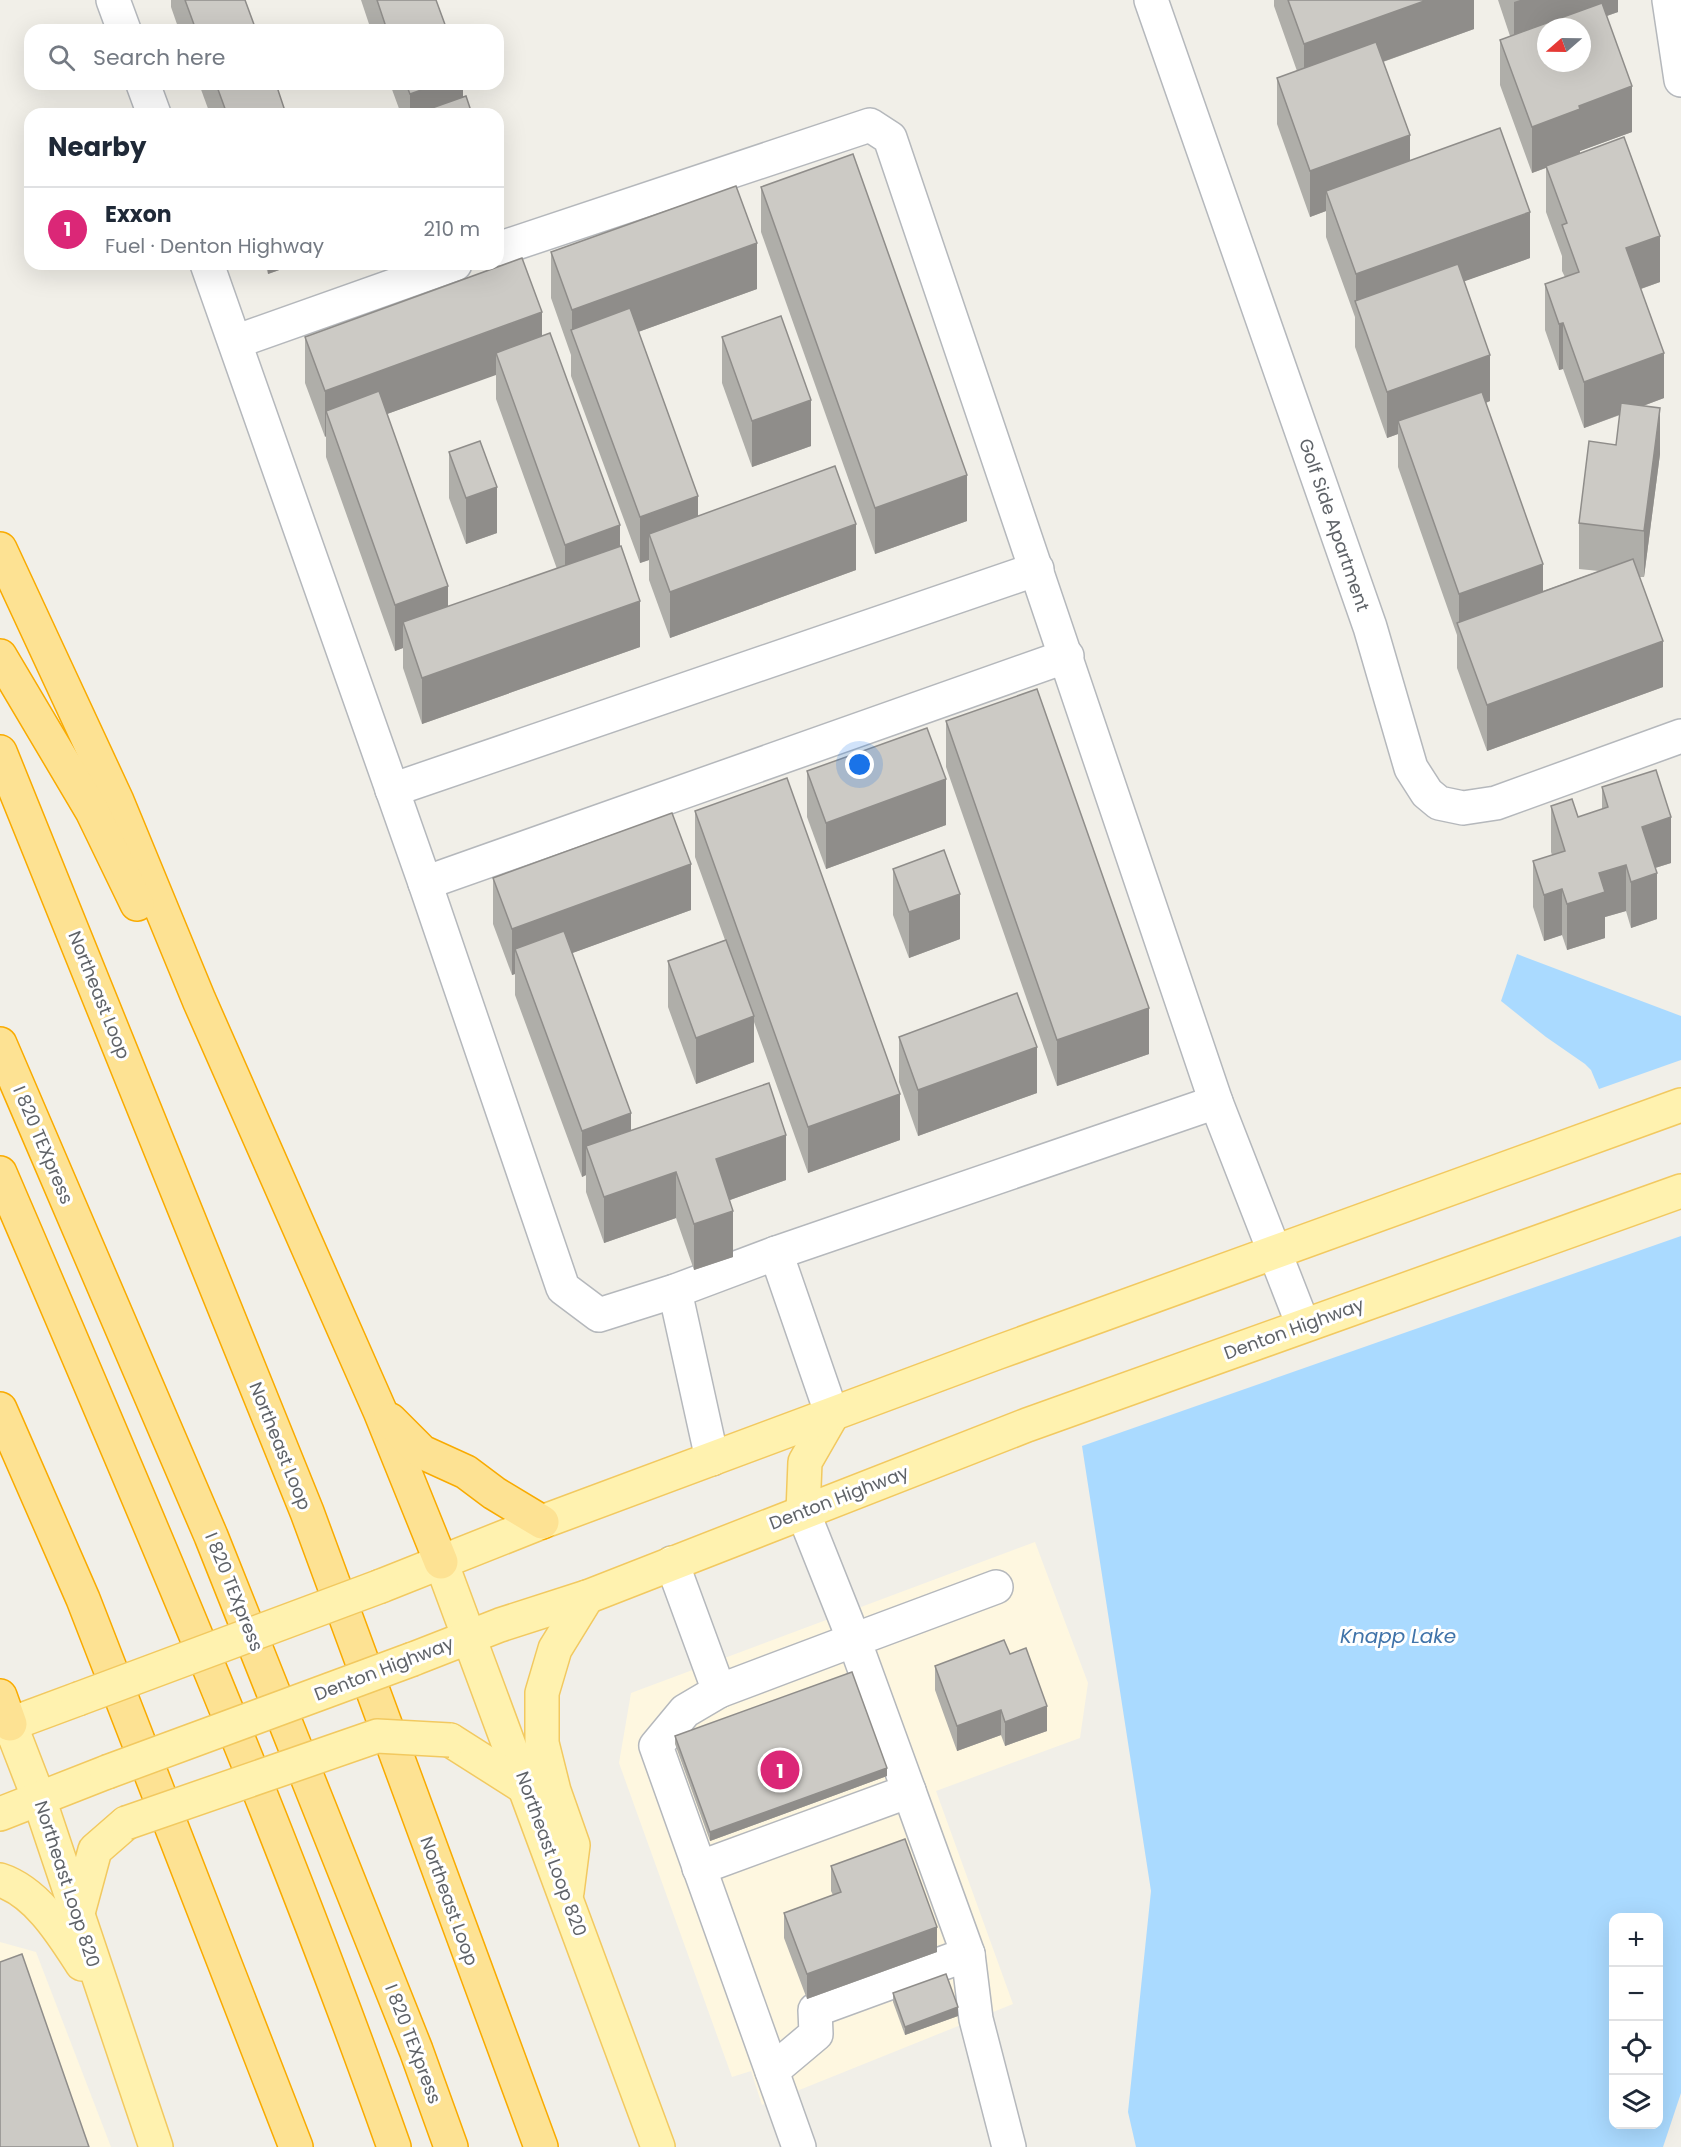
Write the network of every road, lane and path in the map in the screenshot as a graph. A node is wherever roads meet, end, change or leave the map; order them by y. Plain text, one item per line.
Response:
1 (113, 0) edge
2 (1151, 0) edge
3 (1669, 0) edge
4 (122, 24) edge
5 (1681, 80) edge
6 (145, 90) edge
7 (152, 108) edge
8 (504, 247) edge
9 (209, 270) edge
10 (438, 270) edge
11 (235, 342) junction
12 (0, 549) edge
13 (1036, 569) junction
14 (0, 656) edge
15 (1067, 656) junction
16 (1681, 736) edge
17 (0, 752) edge
18 (392, 790) junction
19 (104, 806) junction
20 (425, 883) junction
21 (0, 1044) edge
22 (1216, 1102) junction
23 (1681, 1105) edge
24 (0, 1173) edge
25 (1681, 1191) edge
26 (1273, 1251) junction
27 (776, 1253) junction
28 (675, 1291) junction
29 (1302, 1325) junction
30 (0, 1409) edge
31 (380, 1411) junction
32 (832, 1415) junction
33 (712, 1459) junction
34 (803, 1512) junction
35 (542, 1522) junction
36 (441, 1562) junction
37 (672, 1563) junction
38 (996, 1587) dead end
39 (587, 1597) junction
40 (471, 1636) junction
41 (854, 1640) junction
42 (719, 1691) junction
43 (3, 1716) edge
44 (526, 1789) junction
45 (909, 1791) junction
46 (39, 1799) junction
47 (0, 1814) edge
48 (699, 1868) junction
49 (0, 1880) edge
50 (566, 1897) junction
51 (78, 1914) junction
52 (968, 1954) junction
53 (104, 1998) junction
54 (772, 2071) junction
55 (156, 2147) edge
56 (296, 2147) edge
57 (394, 2147) edge
58 (451, 2147) edge
59 (541, 2147) edge
60 (658, 2147) edge
61 (799, 2147) edge
62 (1009, 2147) edge

1 - 4 lane
2 - 16 lane, Golf Side Apartment
3 - 5 lane
6 - 7 lane
8 - 13 lane
9 - 11 lane
10 - 11 lane
11 - 18 lane
12 - 19 highway
13 - 15 lane
13 - 18 lane
14 - 19 highway
15 - 20 lane
15 - 22 lane
17 - 59 highway, Northeast Loop
18 - 20 lane
19 - 31 highway
20 - 28 lane
21 - 58 highway, I 820 TEXpress
22 - 26 lane
22 - 27 lane
23 - 26 main road
24 - 57 highway
25 - 29 main road, Denton Highway
26 - 29 lane
26 - 32 main road
27 - 28 lane
27 - 32 lane
28 - 33 lane
29 - 34 main road, Denton Highway
30 - 56 highway
31 - 35 highway
31 - 36 highway
32 - 33 main road
32 - 34 main road
33 - 35 main road
34 - 37 main road, Denton Highway
34 - 41 lane
35 - 36 main road
36 - 40 main road, Northeast Loop 820
36 - 43 main road, bridge
37 - 39 main road, Denton Highway
37 - 42 lane
38 - 41 lane
39 - 40 main road, Denton Highway
39 - 50 main road
40 - 44 main road, Northeast Loop 820
40 - 46 main road, Denton Highway, bridge
41 - 42 lane
41 - 45 lane
42 - 48 lane
43 - 46 main road, Northeast Loop 820
44 - 50 main road, Northeast Loop 820
44 - 51 main road, bridge
45 - 48 lane
45 - 52 lane
46 - 47 main road, Denton Highway
46 - 51 main road, Northeast Loop 820
48 - 54 lane
49 - 53 main road
50 - 60 main road, Northeast Loop 820
51 - 53 main road, Northeast Loop 820
52 - 54 lane
52 - 62 lane
53 - 55 main road, Northeast Loop 820
54 - 61 lane

